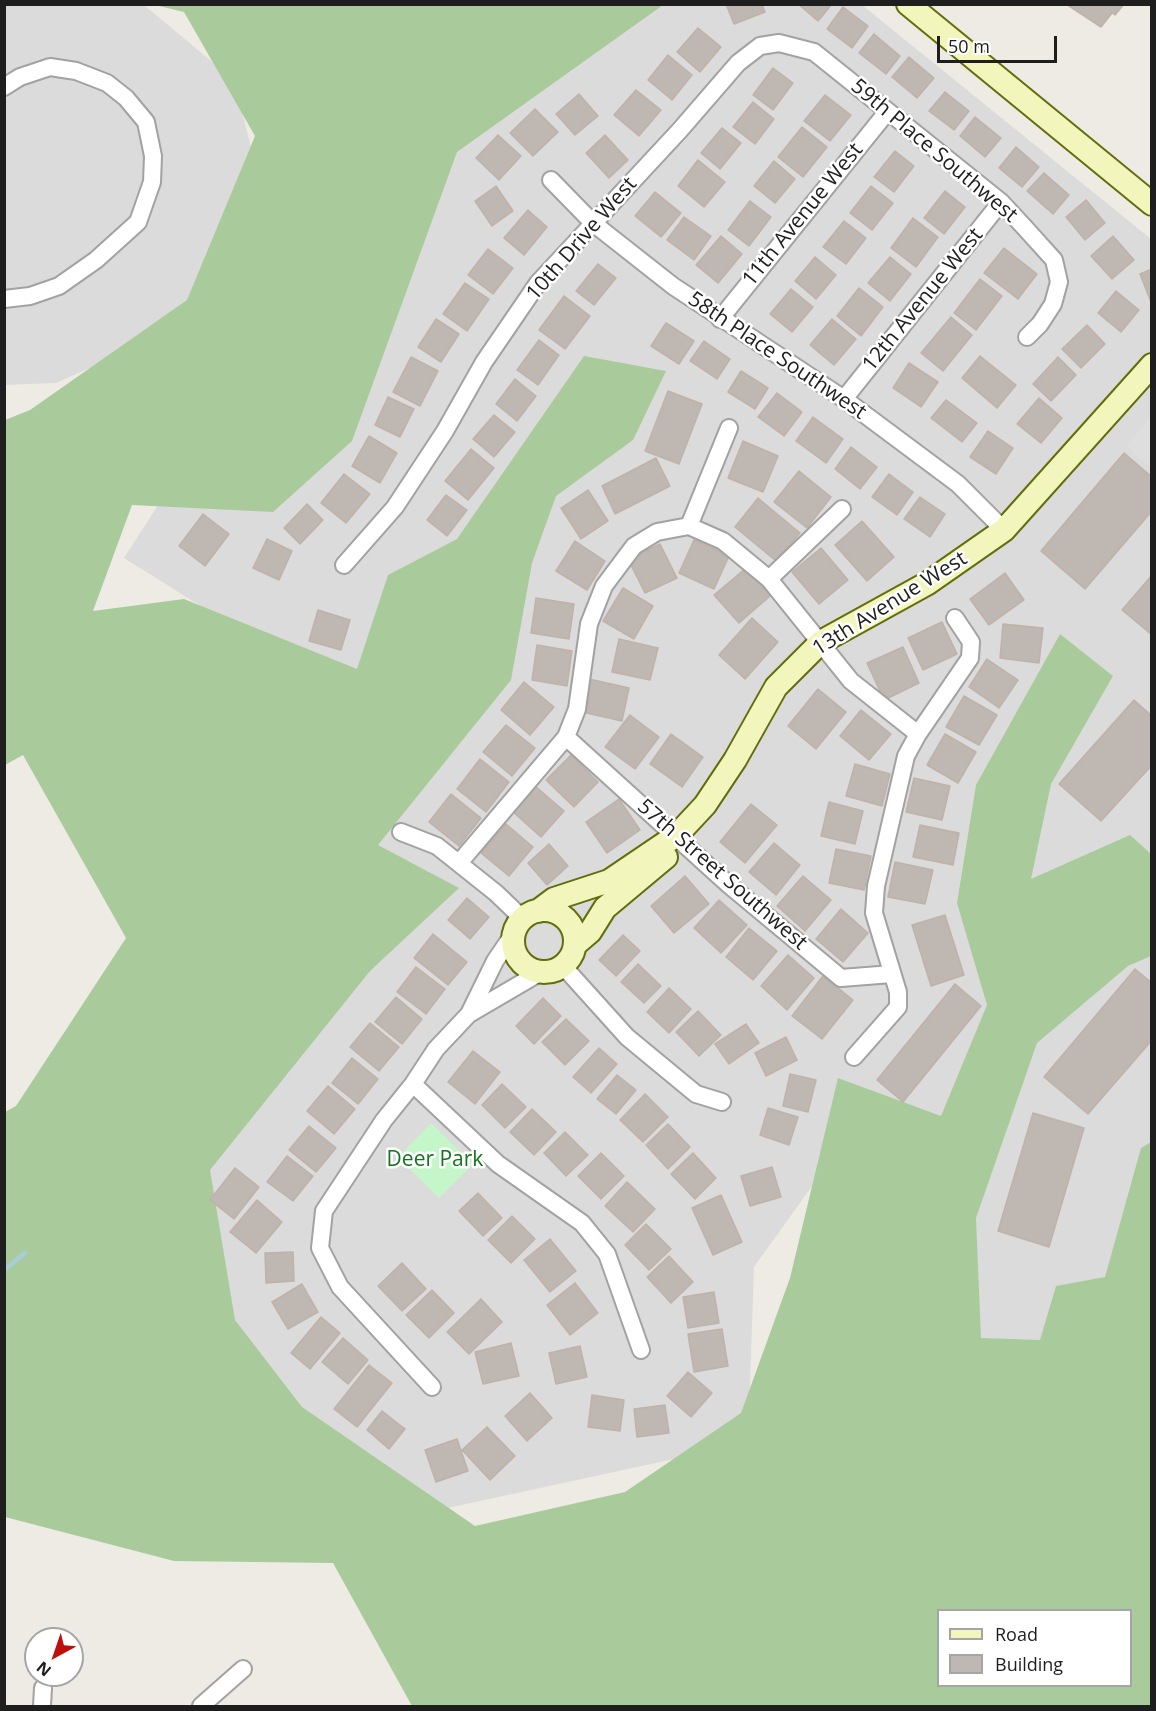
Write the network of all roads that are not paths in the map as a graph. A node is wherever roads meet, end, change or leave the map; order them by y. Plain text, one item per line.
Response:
1 (908, 4) edge
2 (793, 45) joint
3 (4, 87) edge
4 (887, 112) junction
5 (551, 180) dead end
6 (1001, 202) junction
7 (1152, 204) edge
8 (593, 223) junction
9 (4, 299) edge
10 (720, 319) junction
11 (1027, 337) dead end
12 (1152, 366) edge
13 (844, 399) junction
14 (729, 428) dead end
15 (842, 509) dead end
16 (689, 526) junction
17 (1004, 530) junction
18 (344, 565) dead end
19 (769, 579) junction
20 (955, 618) dead end
21 (821, 642) junction
22 (918, 734) junction
23 (567, 737) junction
24 (401, 832) dead end
25 (677, 835) junction
26 (459, 863) junction
27 (525, 921) junction
28 (576, 944) junction
29 (564, 967) junction
30 (539, 972) junction
31 (891, 974) junction
32 (469, 1014) junction
33 (854, 1057) dead end
34 (413, 1084) junction
35 (722, 1102) dead end
36 (641, 1350) dead end
37 (432, 1387) dead end
38 (243, 1669) dead end
39 (43, 1688) dead end
40 (42, 1707) edge
41 (201, 1707) edge

1 - 7 street
2 - 4 street, 59th Place Southwest
2 - 8 street, 10th Drive West
3 - 9 street
4 - 6 street, 59th Place Southwest
4 - 10 street, 11th Avenue West
5 - 8 street, 58th Place Southwest
6 - 11 street, 59th Place Southwest
6 - 13 street, 12th Avenue West
8 - 10 street, 58th Place Southwest
8 - 18 street, 10th Drive West
10 - 13 street, 58th Place Southwest
12 - 17 street, 13th Avenue West
13 - 17 street, 58th Place Southwest
14 - 16 street
15 - 19 street
16 - 19 street
16 - 23 street
17 - 21 street, 13th Avenue West
19 - 21 street
20 - 22 street
21 - 22 street
21 - 25 street, 13th Avenue West
22 - 31 street
23 - 25 street, 57th Street Southwest
23 - 26 street
24 - 26 street
25 - 27 street, 13th Avenue West
25 - 28 street, 13th Avenue West
25 - 31 street, 57th Street Southwest
26 - 27 street
27 - 28 street
27 - 30 street
27 - 32 street, 13th Avenue West
28 - 29 street
29 - 30 street
29 - 35 street
30 - 32 street, 13th Avenue West
31 - 33 street
32 - 34 street, 13th Avenue West
34 - 36 street
34 - 37 street, 13th Avenue West
38 - 41 street
39 - 40 street

